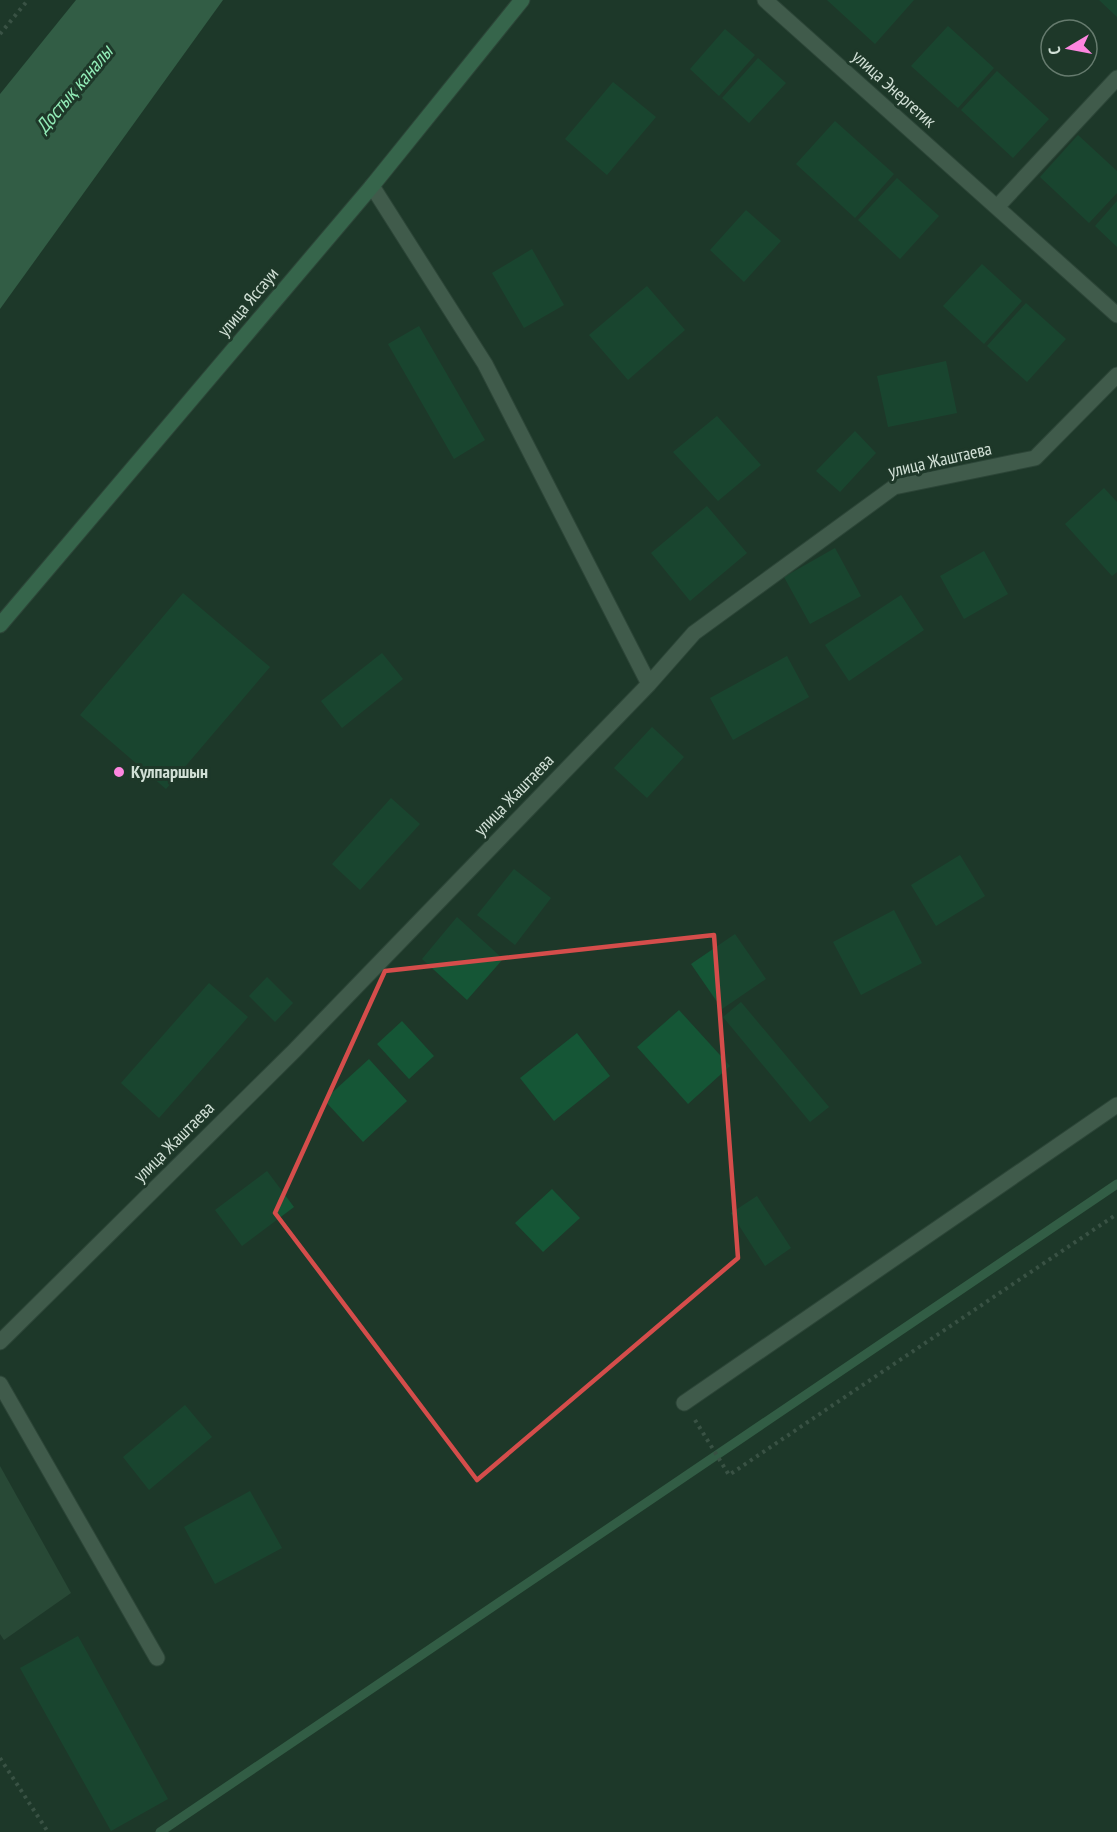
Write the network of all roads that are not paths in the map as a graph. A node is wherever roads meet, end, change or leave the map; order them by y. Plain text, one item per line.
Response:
1 (522, 0) edge
2 (765, 0) edge
3 (1117, 78) edge
4 (372, 186) junction
5 (997, 207) junction
6 (1117, 315) edge
7 (1117, 375) edge
8 (0, 625) edge
9 (649, 684) junction
10 (1117, 1105) edge
11 (0, 1342) edge
12 (0, 1384) edge
13 (684, 1403) dead end
14 (157, 1658) dead end

1 - 4 main road, улица Яссауи
2 - 5 street, улица Энергетик
3 - 5 street
4 - 8 main road, улица Яссауи
4 - 9 street
5 - 6 street, улица Энергетик
7 - 9 street, улица Жаштаева
9 - 11 street, улица Жаштаева
10 - 13 street
12 - 14 street

